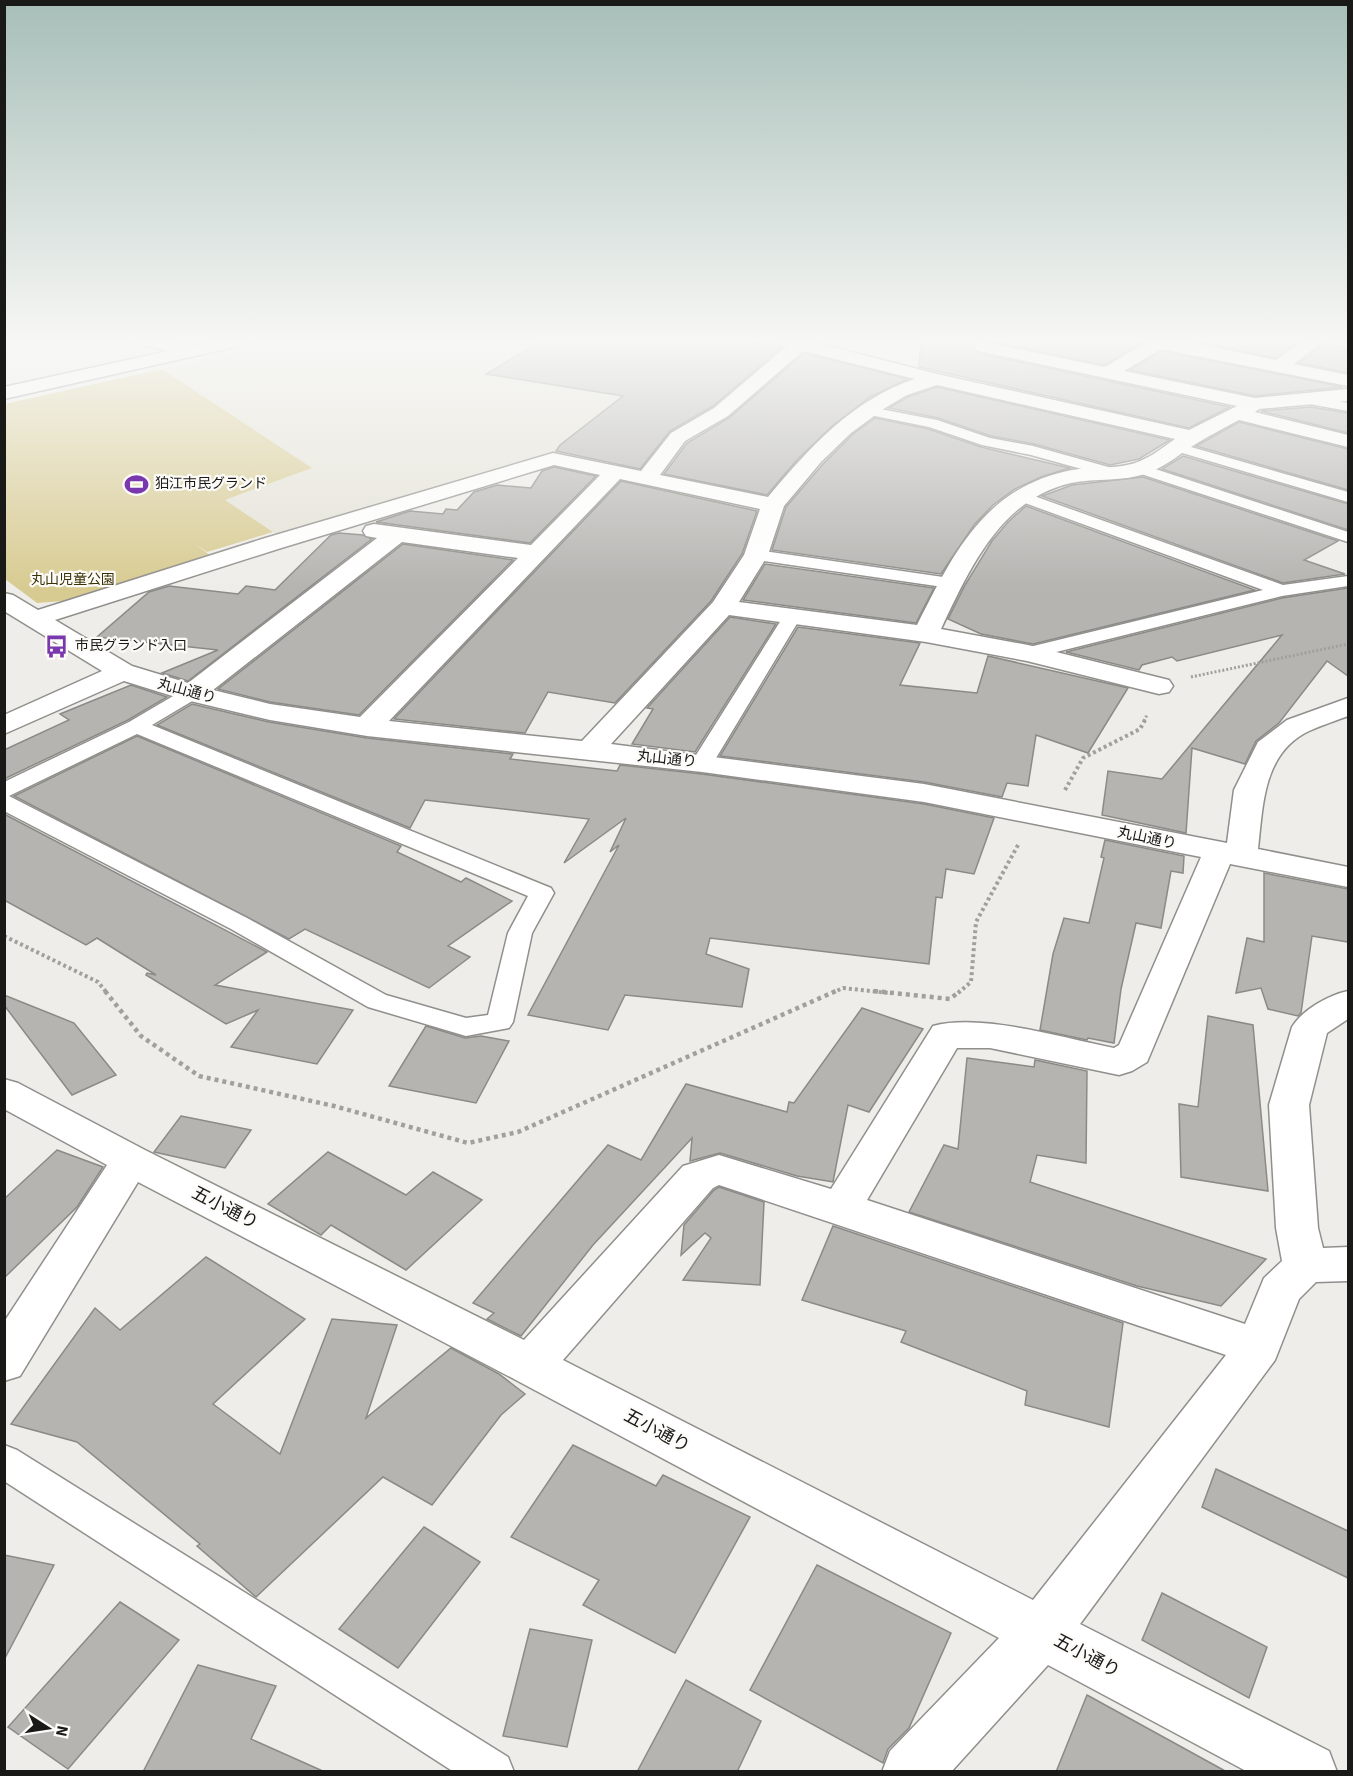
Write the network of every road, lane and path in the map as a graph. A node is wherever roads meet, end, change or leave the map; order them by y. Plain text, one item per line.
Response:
1 (704, 422) edge
2 (853, 422) edge
3 (926, 422) edge
4 (1105, 422) edge
5 (1222, 422) edge
6 (1269, 422) edge
7 (1348, 441) edge
8 (1184, 442) junction
9 (1140, 469) junction
10 (615, 472) junction
11 (1114, 473) junction
12 (647, 478) junction
13 (1020, 496) junction
14 (1348, 497) edge
15 (773, 505) junction
16 (332, 525) junction
17 (397, 534) junction
18 (1348, 537) edge
19 (536, 554) junction
20 (756, 555) junction
21 (1348, 581) edge
22 (950, 583) junction
23 (1282, 591) junction
24 (4, 600) edge
25 (723, 607) junction
26 (792, 617) junction
27 (34, 619) junction
28 (926, 634) junction
29 (1348, 644) edge
30 (1028, 653) junction
31 (122, 672) junction
32 (1159, 686) junction
33 (192, 693) junction
34 (1348, 706) edge
35 (4, 726) edge
36 (136, 726) junction
37 (367, 727) junction
38 (589, 751) junction
39 (702, 763) junction
40 (4, 791) edge
41 (4, 802) edge
42 (1050, 817) junction
43 (1230, 855) junction
44 (1348, 877) edge
45 (4, 936) edge
46 (1348, 1003) edge
47 (4, 1092) edge
48 (131, 1160) junction
49 (841, 1208) junction
50 (1327, 1265) edge
51 (1259, 1347) junction
52 (4, 1362) edge
53 (531, 1365) junction
54 (4, 1461) edge
55 (1042, 1632) junction
56 (493, 1772) edge
57 (911, 1772) edge
58 (1308, 1772) edge

1 - 12 street
2 - 15 street
3 - 11 lane
4 - 8 street
5 - 8 street
6 - 7 street
8 - 9 street
8 - 14 lane
9 - 11 street
9 - 18 lane
10 - 12 street
10 - 16 street
10 - 19 street
11 - 13 street
12 - 15 street
13 - 22 street
13 - 23 lane
15 - 20 street
16 - 17 street
16 - 27 street
17 - 19 street
17 - 33 street
19 - 37 street
20 - 22 lane
20 - 25 street
21 - 23 lane
22 - 28 street
23 - 30 lane
24 - 27 street, 丸山通り
25 - 26 street
25 - 38 street
26 - 28 street
26 - 39 lane
27 - 31 street, 丸山通り
28 - 30 street
29 - 32 path
30 - 32 street
31 - 33 street, 丸山通り
31 - 35 street
32 - 42 path
33 - 36 lane
33 - 37 street, 丸山通り
34 - 43 street
36 - 40 lane
36 - 41 lane
37 - 38 street, 丸山通り
38 - 39 street, 丸山通り
39 - 42 street, 丸山通り
42 - 43 street, 丸山通り
42 - 45 path
43 - 44 street, 丸山通り
43 - 49 street
46 - 50 street
47 - 48 street, 五小通り
48 - 52 street
48 - 53 street, 五小通り
49 - 51 street
49 - 53 street
50 - 51 street
51 - 55 street
53 - 55 street, 五小通り
54 - 56 lane
55 - 57 street
55 - 58 street, 五小通り

